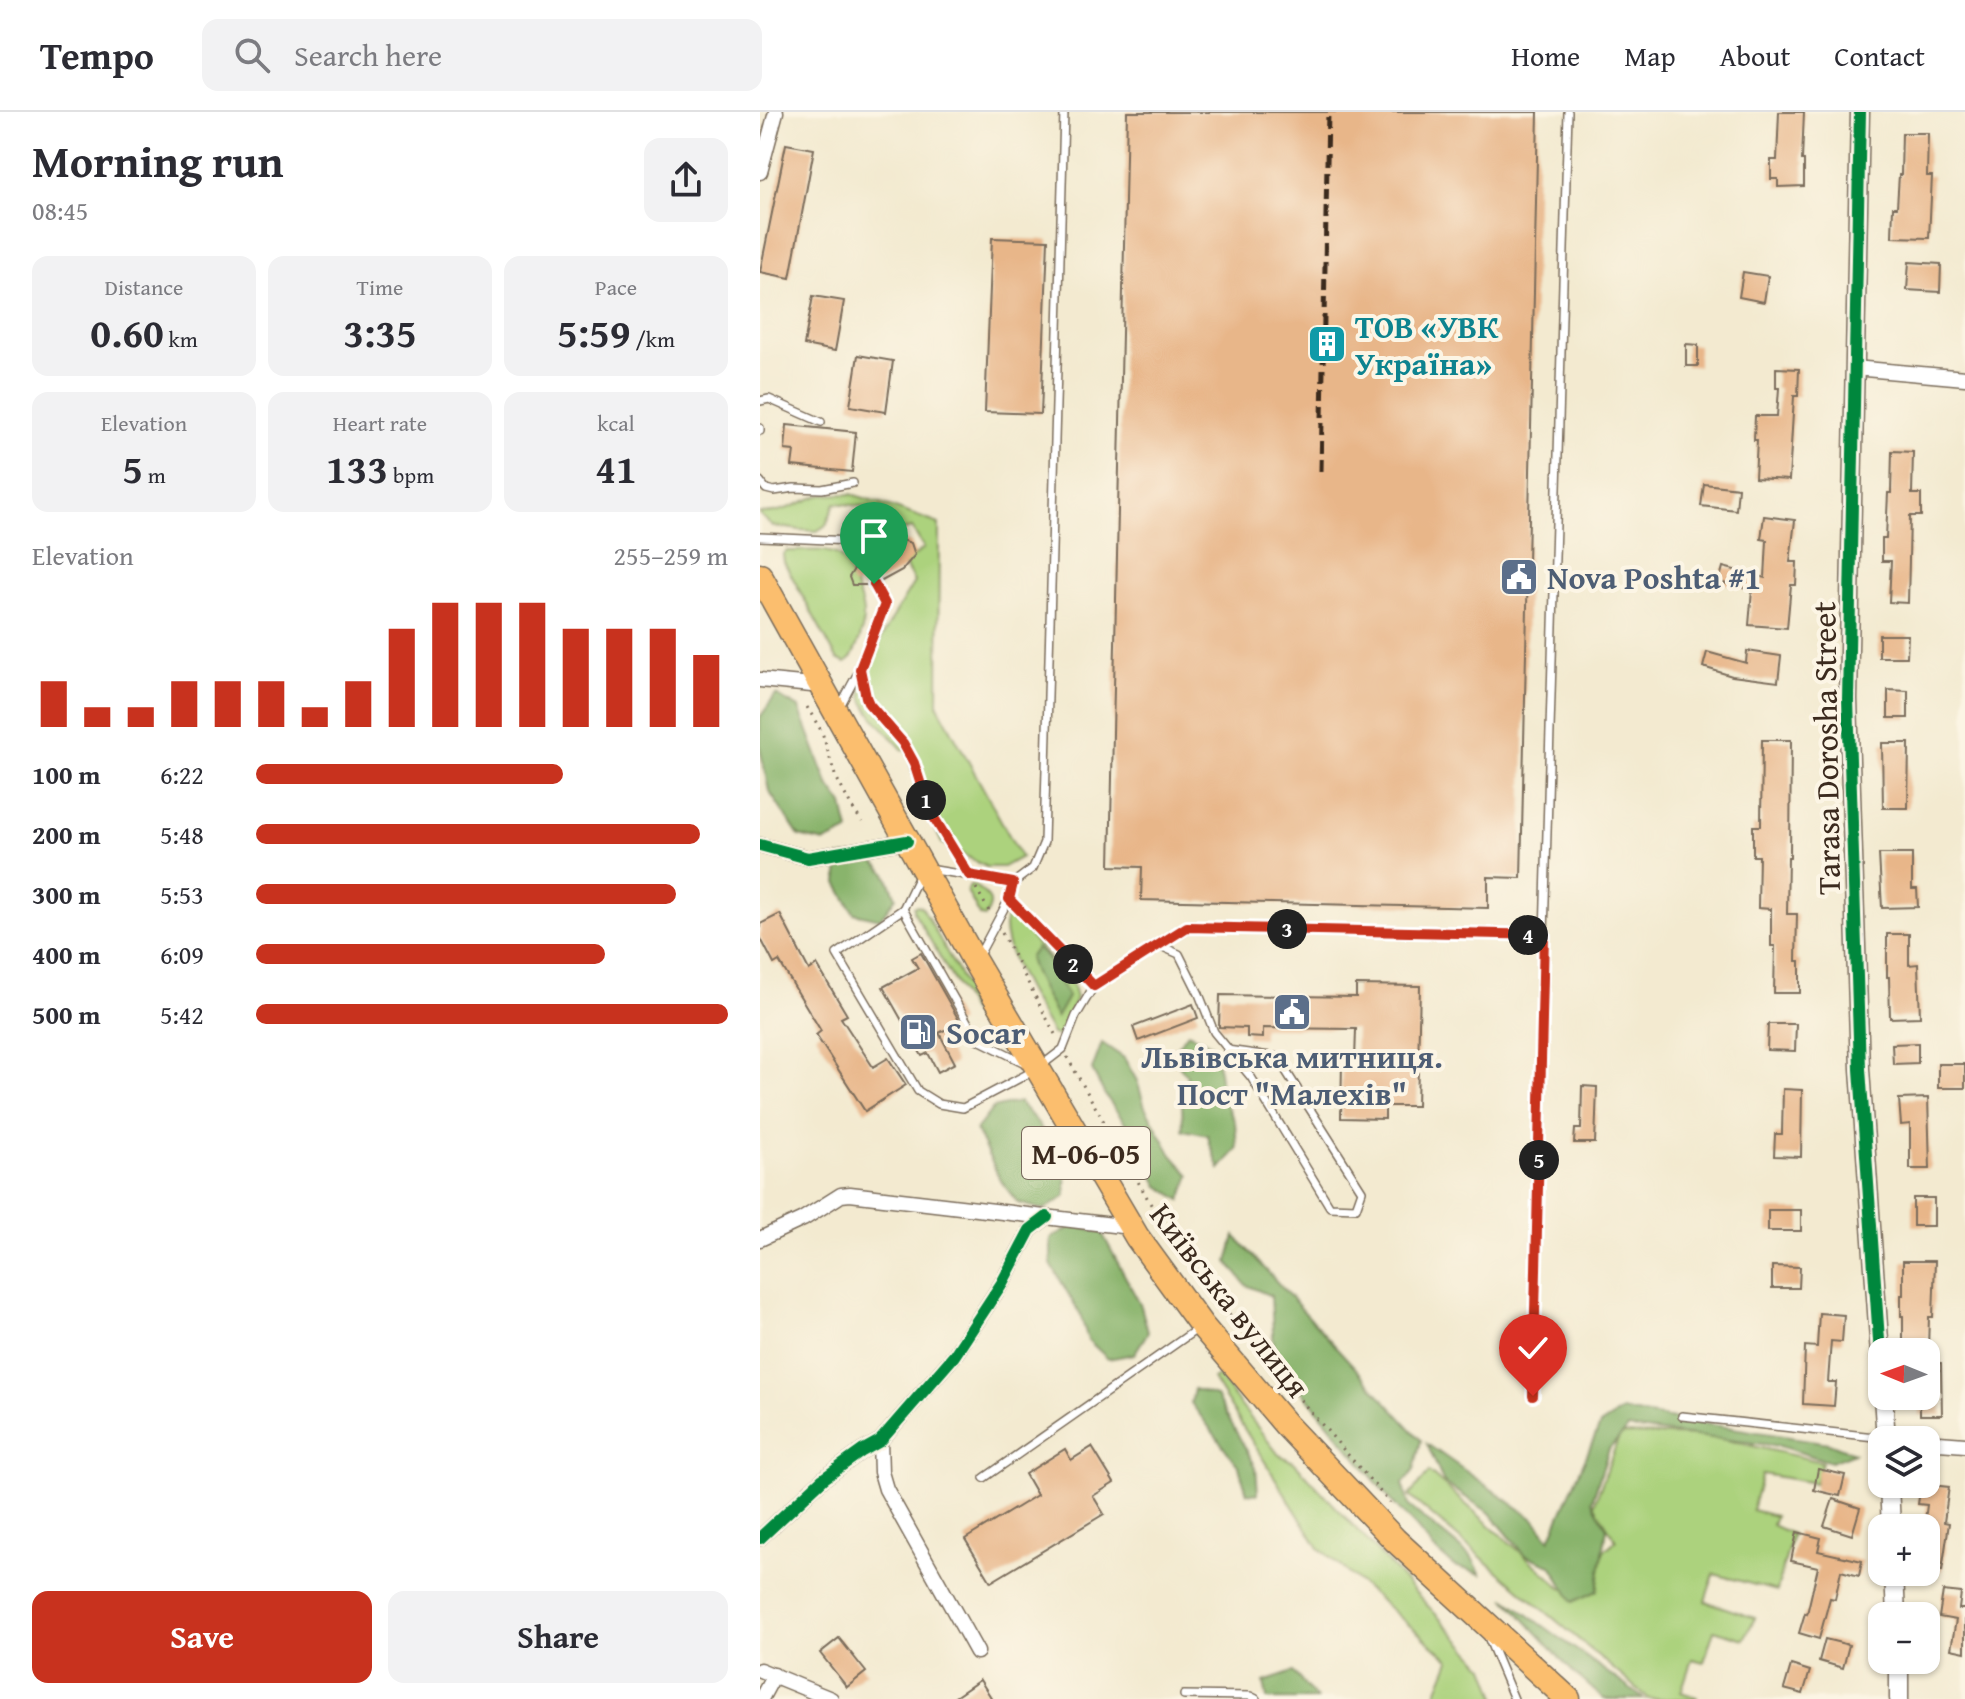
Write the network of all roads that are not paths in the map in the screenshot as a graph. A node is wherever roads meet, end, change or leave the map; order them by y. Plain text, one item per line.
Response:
1 (776, 112) edge
2 (1064, 112) edge
3 (1568, 112) edge
4 (1860, 112) edge
5 (763, 148) edge
6 (760, 172) edge
7 (1854, 368) junction
8 (1965, 378) edge
9 (760, 401) edge
10 (821, 422) dead end
11 (760, 481) edge
12 (853, 483) dead end
13 (760, 537) edge
14 (861, 559) dead end
15 (760, 576) edge
16 (874, 584) dead end
17 (760, 680) edge
18 (822, 686) junction
19 (836, 713) junction
20 (907, 841) junction
21 (760, 845) edge
22 (923, 868) junction
23 (1013, 883) junction
24 (1009, 899) junction
25 (903, 909) junction
26 (1544, 935) junction
27 (1158, 945) junction
28 (975, 962) junction
29 (1094, 986) junction
30 (1227, 1050) junction
31 (1037, 1069) junction
32 (1047, 1217) junction
33 (1130, 1227) junction
34 (760, 1239) edge
35 (1202, 1326) junction
36 (1879, 1338) edge
37 (1533, 1396) dead end
38 (1682, 1416) dead end
39 (1868, 1436) edge
40 (880, 1441) junction
41 (1940, 1443) edge
42 (1965, 1445) edge
43 (984, 1478) dead end
44 (760, 1538) edge
45 (1479, 1617) junction
46 (977, 1652) dead end
47 (767, 1672) edge
48 (1899, 1674) edge
49 (1184, 1695) dead end
50 (761, 1699) edge
51 (831, 1699) edge
52 (1256, 1699) edge
53 (1514, 1699) edge
54 (1568, 1699) edge
55 (1899, 1699) edge

1 - 5 street
2 - 23 lane
3 - 26 lane
4 - 7 street, Tarasa Dorosha Street
5 - 6 street
7 - 8 street
7 - 36 street, Tarasa Dorosha Street
9 - 10 lane
11 - 12 lane
13 - 14 lane
15 - 18 highway, Київська вулиця / М-06-05
16 - 19 lane
17 - 18 street
18 - 19 highway, Київська вулиця / М-06-05
19 - 20 highway, Київська вулиця / М-06-05
20 - 21 street
20 - 22 highway, Київська вулиця / М-06-05
22 - 23 lane
22 - 25 lane
22 - 28 highway, Київська вулиця / М-06-05
23 - 24 lane
24 - 28 lane
24 - 29 lane
25 - 31 lane
25 - 31 lane
26 - 27 lane
26 - 37 lane
27 - 29 lane
27 - 30 lane
28 - 31 highway, Київська вулиця / М-06-05
29 - 31 lane
30 - 30 lane
31 - 33 highway, Київська вулиця / М-06-05
32 - 33 street
32 - 34 street
32 - 40 street
33 - 35 highway, Київська вулиця / М-06-05
35 - 43 lane
35 - 45 highway, Київська вулиця / М-06-05
38 - 39 lane
40 - 44 street
40 - 46 street
41 - 42 street
45 - 53 lane
45 - 54 highway, Київська вулиця
47 - 50 street
47 - 51 street
48 - 55 street
49 - 52 lane

